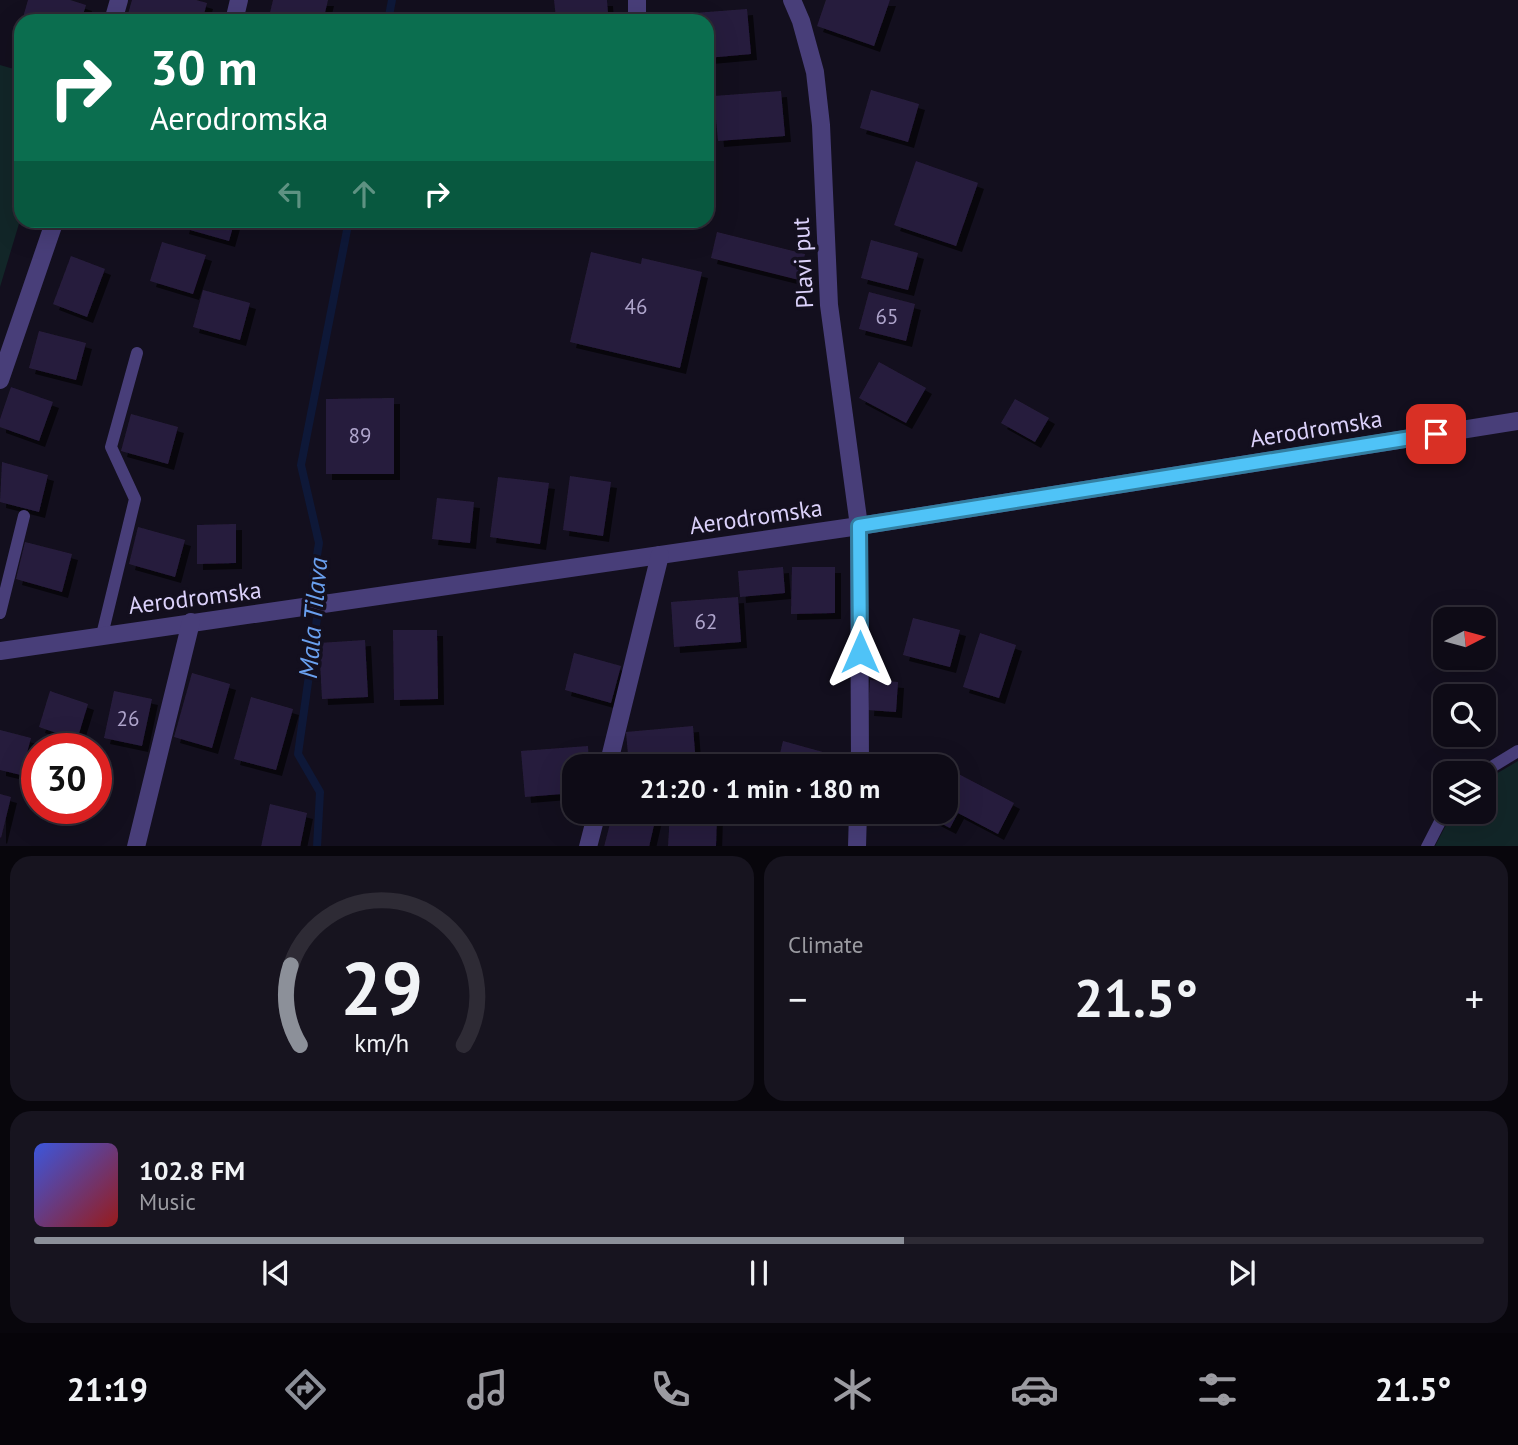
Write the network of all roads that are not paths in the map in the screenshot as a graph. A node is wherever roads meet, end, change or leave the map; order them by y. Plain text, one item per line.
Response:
1 (792, 0) edge
2 (52, 228) edge
3 (137, 353) dead end
4 (0, 380) edge
5 (1518, 421) edge
6 (24, 516) dead end
7 (859, 526) junction
8 (660, 555) junction
9 (0, 613) edge
10 (191, 622) junction
11 (102, 635) junction
12 (0, 651) edge
13 (1518, 751) edge
14 (611, 754) edge
15 (860, 754) edge
16 (1496, 764) edge
17 (594, 824) edge
18 (858, 824) edge
19 (1439, 824) edge
20 (136, 846) edge
21 (588, 846) edge
22 (857, 846) edge
23 (1427, 846) edge

1 - 7 street, Plavi put
2 - 4 street
3 - 11 lane
5 - 7 street, Aerodromska
6 - 9 lane
7 - 8 street, Aerodromska
7 - 15 street, Plavi put
8 - 10 street, Aerodromska
8 - 14 street
10 - 11 street, Aerodromska
10 - 20 street
11 - 12 street, Aerodromska
13 - 16 lane
17 - 21 street
18 - 22 street
19 - 23 lane

